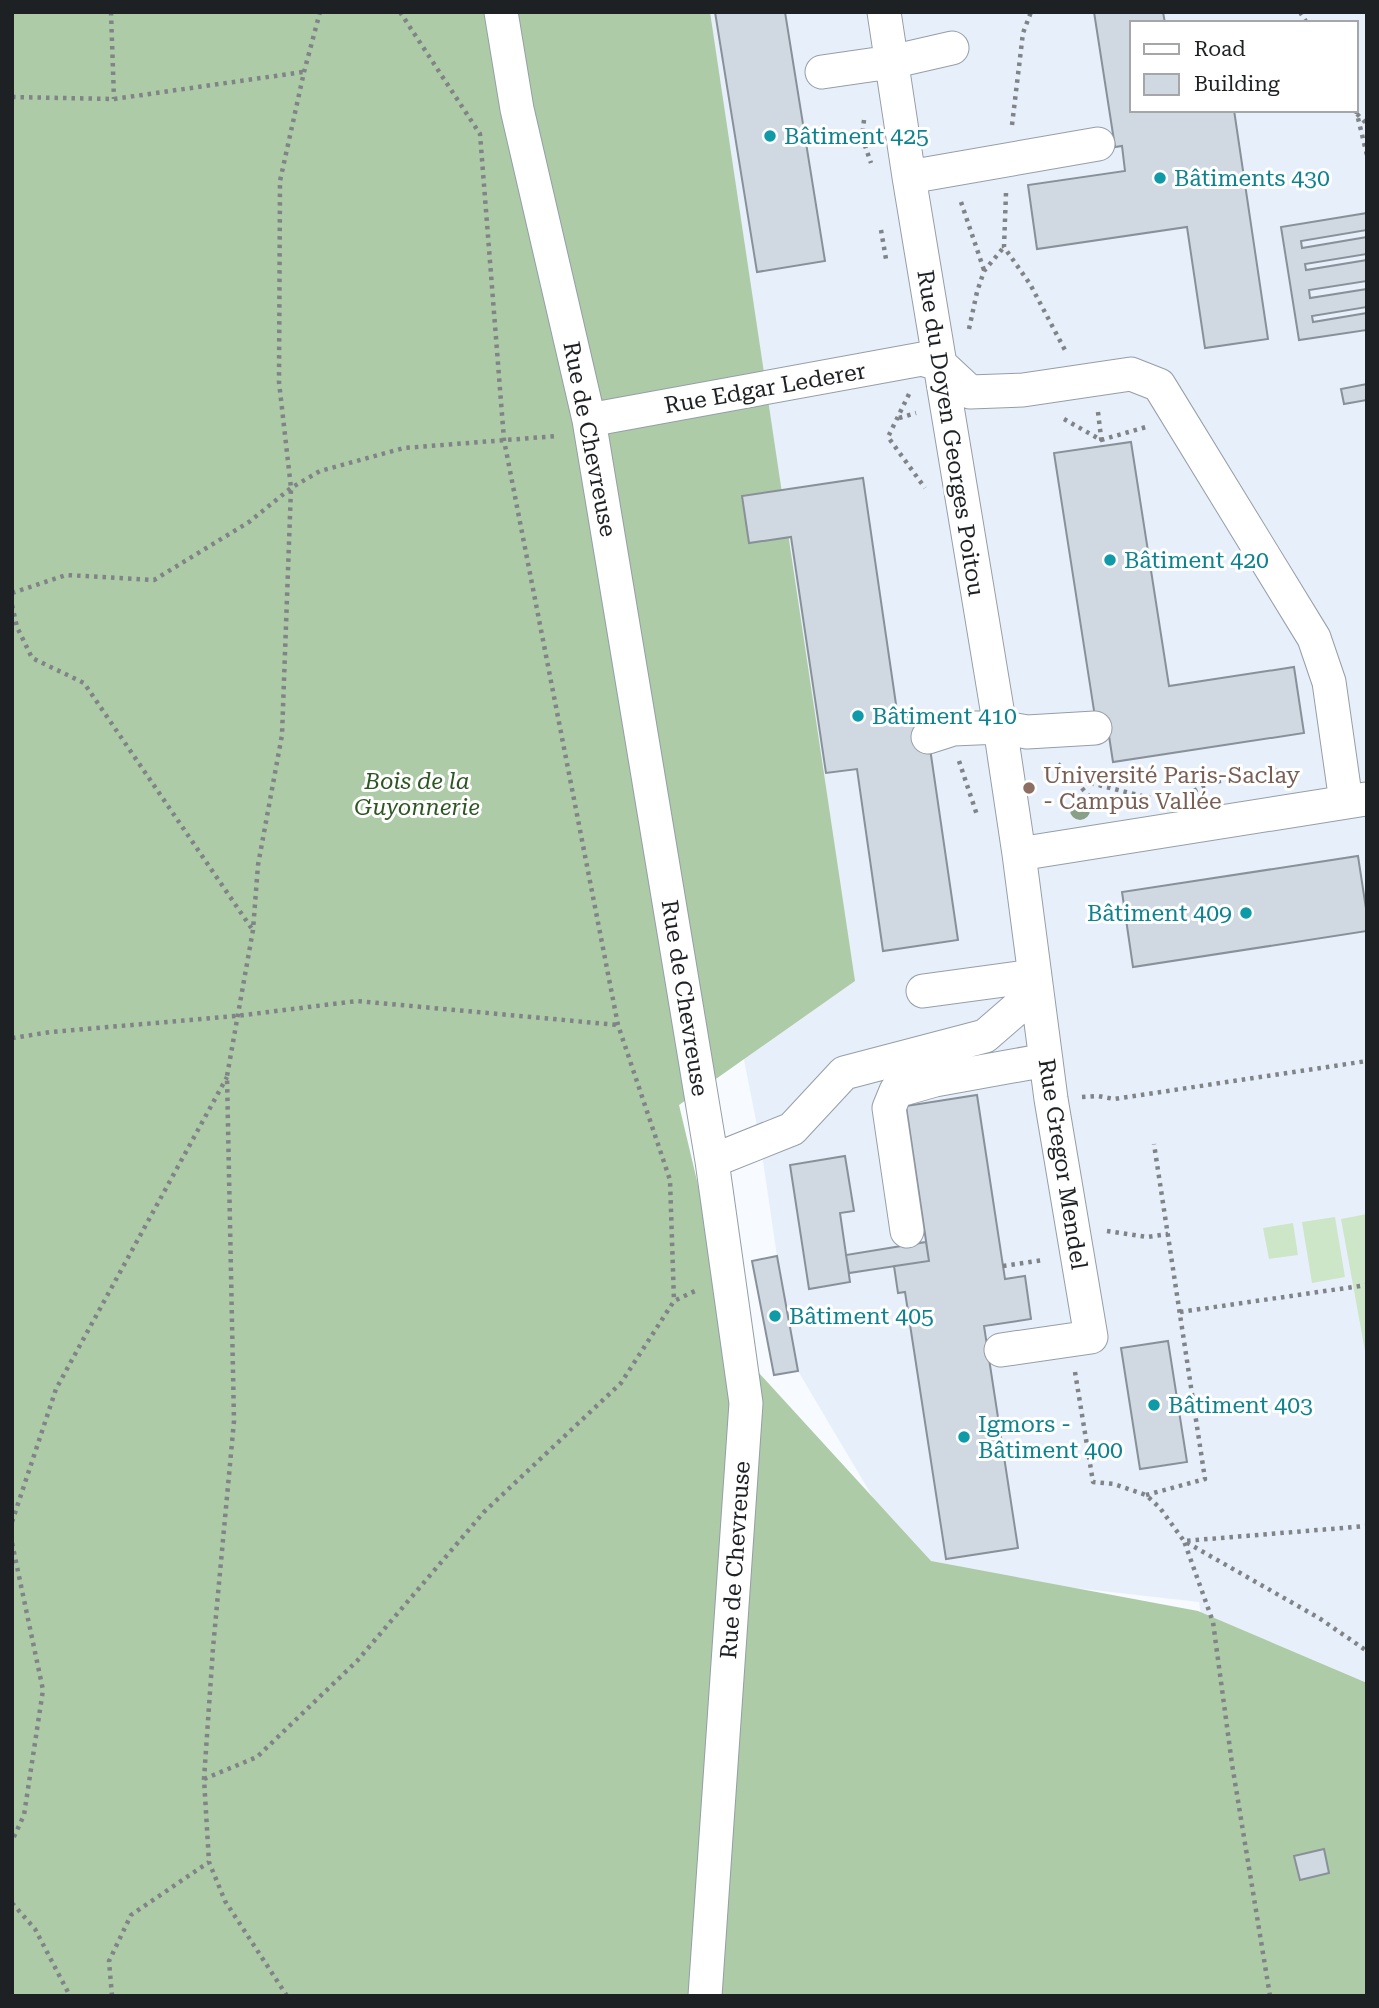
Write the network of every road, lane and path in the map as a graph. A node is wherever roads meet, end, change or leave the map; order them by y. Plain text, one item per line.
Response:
1 (111, 12) edge
2 (320, 12) edge
3 (400, 12) edge
4 (501, 12) edge
5 (884, 12) edge
6 (1031, 12) edge
7 (951, 48) dead end
8 (891, 62) junction
9 (304, 72) junction
10 (822, 72) dead end
11 (12, 97) edge
12 (114, 99) junction
13 (1356, 112) edge
14 (1367, 124) edge
15 (1098, 144) dead end
16 (1367, 155) edge
17 (1007, 160) junction
18 (951, 169) junction
19 (909, 177) junction
20 (1003, 247) junction
21 (984, 271) junction
22 (969, 333) dead end
23 (941, 365) junction
24 (1071, 383) junction
25 (1174, 410) junction
26 (1059, 416) dead end
27 (589, 420) junction
28 (504, 440) junction
29 (290, 488) junction
30 (12, 593) edge
31 (12, 605) edge
32 (1000, 727) junction
33 (1095, 728) dead end
34 (928, 737) dead end
35 (1352, 793) edge
36 (1184, 797) dead end
37 (1160, 800) dead end
38 (1106, 817) dead end
39 (1019, 854) junction
40 (253, 930) junction
41 (1035, 984) junction
42 (923, 991) dead end
43 (236, 1016) junction
44 (618, 1025) junction
45 (12, 1038) edge
46 (1046, 1060) junction
47 (1367, 1061) edge
48 (227, 1076) junction
49 (1073, 1098) dead end
50 (1154, 1144) dead end
51 (712, 1161) junction
52 (1096, 1229) dead end
53 (907, 1231) dead end
54 (1168, 1234) junction
55 (1050, 1259) dead end
56 (1003, 1266) dead end
57 (728, 1275) junction
58 (1367, 1285) edge
59 (674, 1301) junction
60 (1180, 1312) junction
61 (1001, 1350) dead end
62 (1082, 1350) junction
63 (1146, 1495) junction
64 (12, 1522) edge
65 (1367, 1526) edge
66 (1184, 1541) junction
67 (12, 1543) edge
68 (1367, 1651) edge
69 (204, 1779) junction
70 (12, 1842) edge
71 (209, 1862) junction
72 (12, 1903) edge
73 (71, 1996) edge
74 (112, 1996) edge
75 (287, 1996) edge
76 (705, 1996) edge
77 (1270, 1996) edge

1 - 12 path
2 - 9 path
3 - 28 path
4 - 27 street, Rue de Chevreuse
5 - 8 street, Rue du Doyen Georges Poitou
6 - 17 path
7 - 8 street
8 - 10 street
8 - 19 street, Rue du Doyen Georges Poitou
9 - 12 path
9 - 29 path
11 - 12 path
13 - 14 path
13 - 16 path
15 - 17 street
17 - 18 street
17 - 20 path
18 - 19 street
18 - 21 path
19 - 23 street, Rue du Doyen Georges Poitou
20 - 21 path
20 - 24 path
21 - 22 path
23 - 24 street
23 - 27 street, Rue Edgar Lederer
23 - 32 street, Rue du Doyen Georges Poitou
24 - 25 street
25 - 26 path
25 - 35 street
27 - 28 path
27 - 51 street, Rue de Chevreuse
28 - 29 path
28 - 44 path
29 - 30 path
29 - 40 path
31 - 40 path
32 - 33 street
32 - 34 street
32 - 39 street, Rue du Doyen Georges Poitou
35 - 36 path
35 - 39 street
37 - 38 path
39 - 41 street, Rue Gregor Mendel
40 - 43 path
41 - 42 street
41 - 46 street, Rue Gregor Mendel
41 - 51 street
43 - 44 path
43 - 45 path
43 - 48 path
44 - 59 path
46 - 53 street
46 - 62 street, Rue Gregor Mendel
47 - 49 path
48 - 64 path
48 - 69 path
50 - 54 path
51 - 57 street, Rue de Chevreuse
52 - 54 path
54 - 60 path
55 - 56 path
57 - 59 path
57 - 76 street, Rue de Chevreuse
58 - 60 path
59 - 69 path
60 - 63 path
61 - 62 street
62 - 63 path
63 - 66 path
65 - 66 path
66 - 68 path
66 - 77 path
67 - 70 path
69 - 71 path
71 - 74 path
71 - 75 path
72 - 73 path

